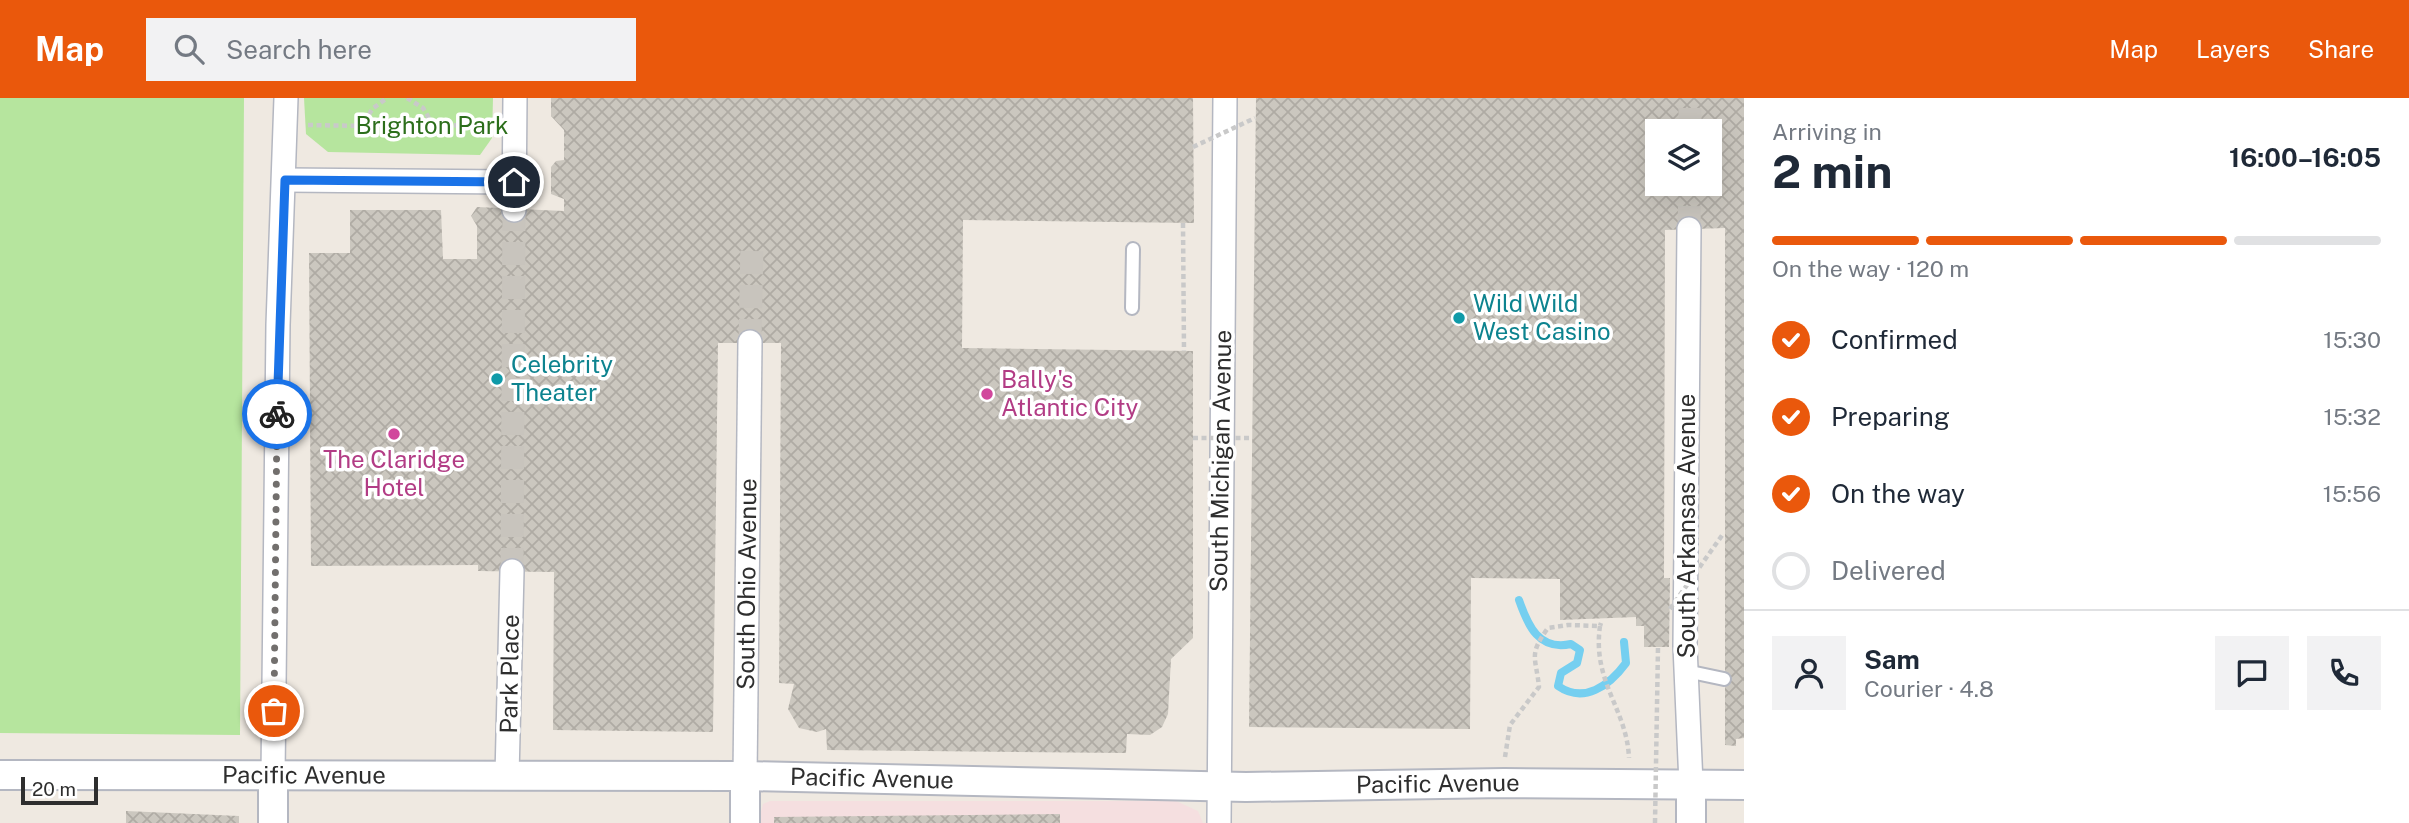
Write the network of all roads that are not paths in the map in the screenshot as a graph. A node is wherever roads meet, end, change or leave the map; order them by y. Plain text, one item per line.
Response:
1 (286, 98) edge
2 (515, 98) edge
3 (1224, 98) edge
4 (285, 180) junction
5 (514, 182) junction
6 (514, 210) tunnel mouth
7 (1689, 229) tunnel mouth
8 (1133, 249) dead end
9 (1132, 308) dead end
10 (750, 342) tunnel mouth
11 (512, 572) tunnel mouth
12 (1686, 671) junction
13 (1724, 679) dead end
14 (0, 775) edge
15 (273, 776) junction
16 (507, 776) junction
17 (745, 776) junction
18 (1691, 784) junction
19 (1218, 785) junction
20 (1744, 785) edge
21 (273, 823) edge
22 (745, 823) edge
23 (1219, 823) edge
24 (1691, 823) edge

1 - 4 street
2 - 5 street
3 - 19 street, South Michigan Avenue
4 - 5 street
4 - 15 street
5 - 6 street
7 - 12 street, South Arkansas Avenue
8 - 9 lane
10 - 17 street, South Ohio Avenue
11 - 16 street, Park Place
12 - 13 lane
12 - 18 street, South Arkansas Avenue
14 - 15 street, Pacific Avenue
15 - 16 street, Pacific Avenue
15 - 21 street
16 - 17 street, Pacific Avenue
17 - 19 street, Pacific Avenue
17 - 22 street, South Ohio Avenue
18 - 19 street, Pacific Avenue
18 - 20 street, Pacific Avenue
18 - 24 street, South Arkansas Avenue
19 - 23 street, South Michigan Avenue

